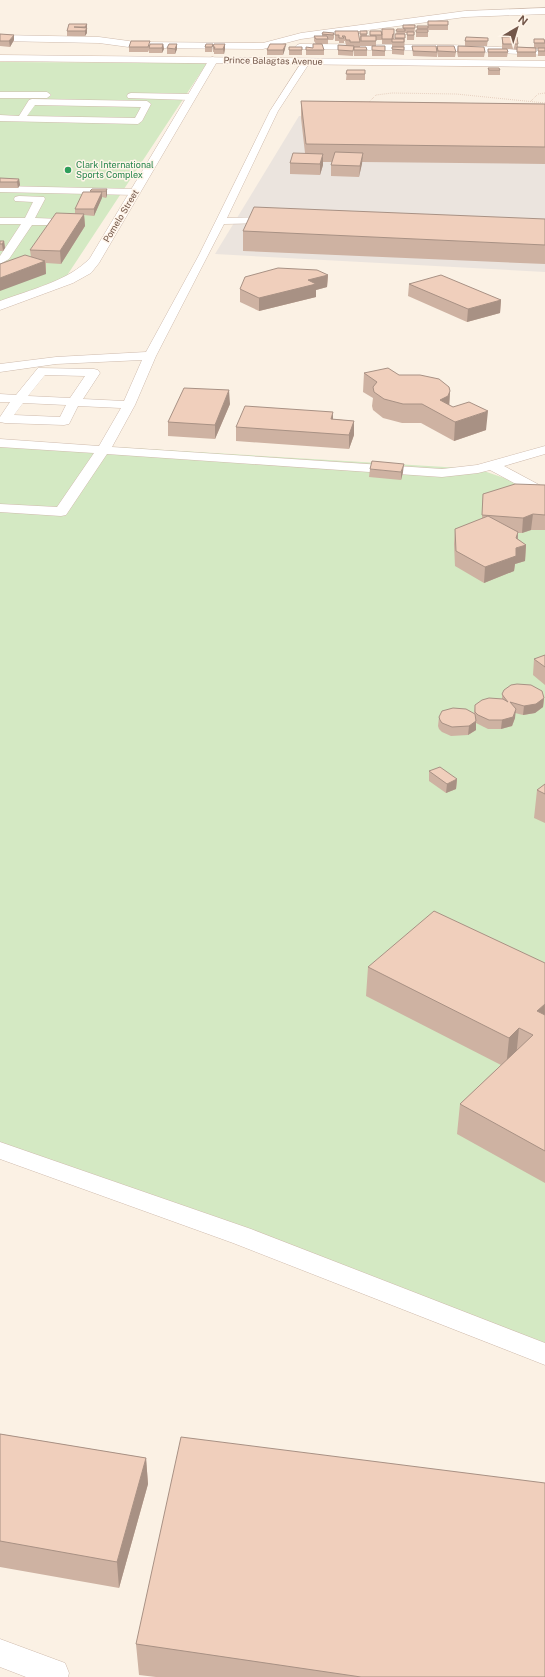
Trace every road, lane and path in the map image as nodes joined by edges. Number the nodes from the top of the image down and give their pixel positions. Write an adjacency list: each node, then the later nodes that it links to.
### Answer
1 (545, 11): 3 (street)
2 (0, 38): 3 (street)
3 (263, 46): 4 (street)
4 (545, 52)
5 (0, 58): 6 (street, Prince Balagtas Avenue)
6 (214, 60): 7 (street, Prince Balagtas Avenue); 11 (street, Pomelo Street)
7 (306, 62): 8 (street, Prince Balagtas Avenue); 26 (lane)
8 (545, 64)
9 (545, 93): 12 (path)
10 (0, 95): 11 (lane)
11 (190, 97): 19 (street, Pomelo Street)
12 (530, 102): 13 (path); 14 (path); 15 (path)
13 (545, 103)
14 (365, 105)
15 (527, 106)
16 (0, 118): 17 (lane)
17 (21, 119): 17 (lane)
18 (0, 189): 19 (lane)
19 (135, 192): 29 (street, Pomelo Street)
20 (0, 199): 22 (lane)
21 (20, 210): 22 (lane)
22 (34, 211): 25 (lane)
23 (286, 220): 26 (lane)
24 (0, 221): 25 (lane)
25 (29, 221): 27 (lane); 28 (lane)
26 (220, 221): 30 (lane)
27 (61, 222)
28 (0, 261)
29 (0, 306)
30 (150, 356): 31 (lane); 35 (lane)
31 (0, 368)
32 (0, 398): 33 (lane)
33 (19, 399): 34 (lane); 34 (lane); 34 (lane)
34 (74, 402): 35 (lane)
35 (129, 405): 38 (lane)
36 (0, 443): 38 (lane)
37 (545, 450): 39 (lane)
38 (103, 451): 39 (lane); 41 (lane)
39 (492, 465): 40 (lane)
40 (545, 494)
41 (0, 508)
42 (0, 1150): 43 (lane)
43 (545, 1354)
44 (0, 1653): 45 (lane)
45 (54, 1673)

